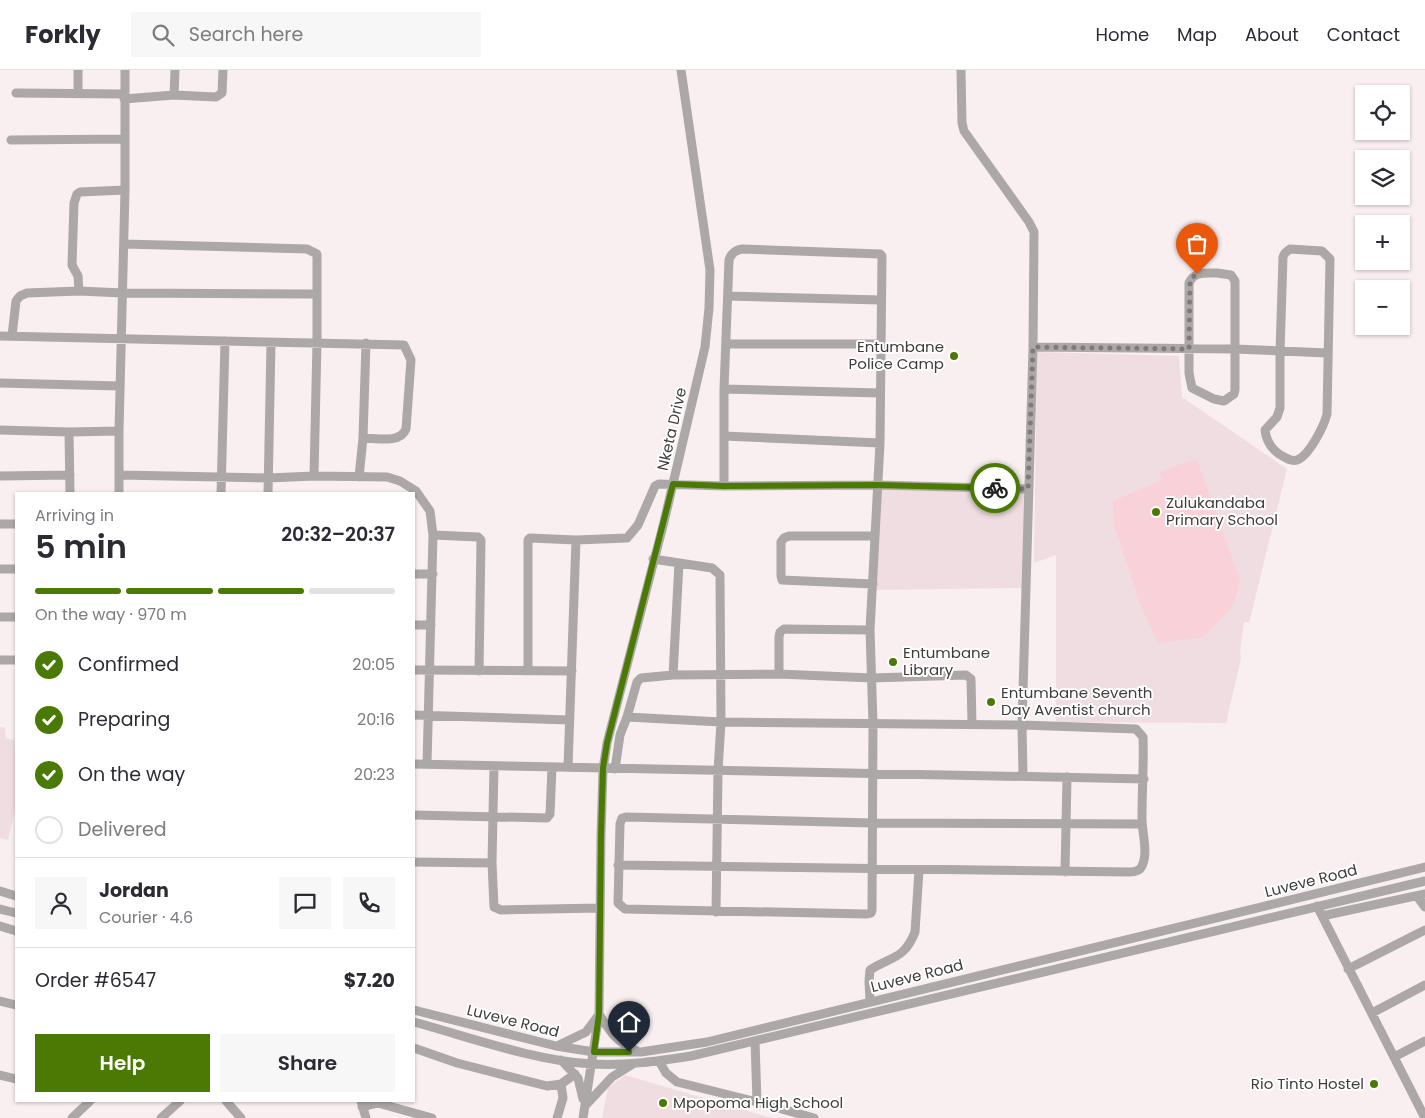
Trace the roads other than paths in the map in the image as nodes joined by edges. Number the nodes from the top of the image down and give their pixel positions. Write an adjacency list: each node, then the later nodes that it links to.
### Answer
1 (78, 70): 8 (street)
2 (125, 70): 10 (street)
3 (174, 70): 9 (street)
4 (223, 70): 9 (street)
5 (681, 70): 51 (street, Nketa Drive)
6 (960, 70): 29 (street)
7 (16, 93): 8 (street)
8 (78, 93): 10 (street)
9 (174, 95): 10 (street)
10 (124, 96): 11 (street)
11 (125, 139): 12 (street); 13 (street)
12 (11, 140)
13 (125, 190): 14 (street); 15 (street)
14 (124, 244): 16 (street); 17 (street)
15 (79, 291): 16 (street); 21 (street)
16 (123, 293): 17 (street); 22 (street)
17 (316, 294): 24 (street)
18 (728, 296): 19 (street); 19 (street); 27 (street)
19 (881, 300): 28 (street)
20 (0, 336): 21 (street)
21 (12, 336): 22 (street)
22 (122, 338): 23 (street); 35 (street)
23 (225, 341): 25 (street); 48 (street)
24 (317, 342): 25 (street); 26 (street); 47 (street)
25 (271, 343): 50 (street)
26 (366, 343): 42 (street); 42 (street)
27 (726, 344): 28 (street); 36 (street)
28 (881, 344): 37 (street)
29 (1033, 347): 30 (street); 54 (street)
30 (1189, 349): 31 (street); 31 (street); 31 (street)
31 (1235, 349): 32 (street)
32 (1280, 352): 33 (street); 33 (street); 33 (street)
33 (1327, 353)
34 (0, 383): 35 (street)
35 (120, 386): 39 (street)
36 (724, 389): 37 (street); 41 (street)
37 (880, 393): 43 (street)
38 (0, 430): 40 (street)
39 (119, 431): 40 (street); 45 (street)
40 (69, 432): 44 (street)
41 (724, 436): 43 (street); 53 (street)
42 (363, 438): 49 (street)
43 (880, 442): 52 (street)
44 (70, 475): 46 (street); 55 (street)
45 (120, 475): 48 (street); 56 (street)
46 (0, 476)
47 (314, 476): 49 (street); 50 (street)
48 (222, 477): 50 (street); 57 (street)
49 (359, 477): 61 (street)
50 (268, 478): 58 (street)
51 (673, 484): 53 (street); 63 (street); 64 (street, Nketa Drive)
52 (878, 485): 53 (street); 54 (street); 62 (street)
53 (724, 486)
54 (1028, 489): 94 (street)
55 (70, 492)
56 (119, 492)
57 (221, 492)
58 (268, 492)
59 (0, 524): 60 (street)
60 (15, 524)
61 (433, 535): 69 (street); 80 (street)
62 (874, 536): 70 (street); 70 (street)
63 (576, 540): 81 (street); 82 (street)
64 (653, 559): 65 (street); 100 (street, Nketa Drive)
65 (679, 563): 84 (street); 85 (street)
66 (0, 569): 67 (street)
67 (15, 569)
68 (415, 574): 69 (street)
69 (433, 574): 74 (street)
70 (872, 584): 75 (street)
71 (0, 617): 72 (street)
72 (15, 617)
73 (415, 625): 74 (street)
74 (431, 625): 79 (street)
75 (870, 630): 83 (street); 86 (street)
76 (0, 660): 77 (street)
77 (15, 660)
78 (415, 670): 79 (street)
79 (431, 671): 80 (street); 88 (street)
80 (479, 671): 81 (street)
81 (528, 671): 82 (street)
82 (572, 671): 90 (street)
83 (779, 674): 85 (street); 86 (street)
84 (673, 675): 85 (street); 89 (street)
85 (721, 675): 91 (street)
86 (872, 678): 92 (street); 93 (street)
87 (415, 716): 88 (street)
88 (430, 716): 90 (street); 96 (street)
89 (627, 717): 91 (street); 101 (street)
90 (569, 720): 99 (street)
91 (721, 722): 92 (street); 102 (street)
92 (873, 724): 93 (street); 103 (street)
93 (972, 724): 94 (street)
94 (1022, 725): 104 (street); 106 (street)
95 (415, 764): 96 (street)
96 (428, 764): 97 (street)
97 (494, 766): 98 (street); 108 (street)
98 (552, 767): 99 (street); 108 (street)
99 (568, 767): 100 (street)
100 (603, 768): 101 (street); 126 (street, Nketa Drive)
101 (615, 769): 102 (street)
102 (718, 771): 103 (street); 109 (street)
103 (873, 773): 104 (street); 110 (street)
104 (1023, 776): 105 (street)
105 (1067, 777): 106 (street); 112 (street)
106 (1144, 779): 111 (street)
107 (415, 814): 108 (street)
108 (493, 817): 114 (street)
109 (717, 819): 110 (street); 115 (street); 116 (street)
110 (872, 823): 112 (street); 118 (street)
111 (1142, 824): 112 (street); 120 (street)
112 (1067, 825): 120 (street)
113 (415, 862): 114 (street)
114 (492, 863): 126 (street)
115 (618, 865): 116 (street); 129 (street)
116 (716, 866): 118 (street); 129 (street)
117 (1425, 867): 138 (street, Luveve Road)
118 (872, 870): 119 (street); 129 (street)
119 (919, 870): 120 (street); 138 (street)
120 (1065, 872)
121 (1425, 881): 125 (street, Luveve Road)
122 (0, 891): 124 (street)
123 (1421, 895): 127 (street); 131 (street)
124 (15, 896)
125 (1318, 906): 131 (street); 144 (street, Luveve Road)
126 (600, 908): 142 (street, Nketa Drive)
127 (1425, 908)
128 (0, 909): 130 (street)
129 (716, 912)
130 (15, 913)
131 (1322, 916): 135 (street)
132 (0, 926): 133 (street)
133 (15, 930)
134 (1425, 930): 135 (street)
135 (1348, 968): 141 (street)
136 (1425, 985): 141 (street)
137 (0, 1001): 139 (street)
138 (870, 1001): 149 (street, Luveve Road)
139 (15, 1005)
140 (415, 1010): 146 (street, Luveve Road)
141 (1372, 1012): 150 (street)
142 (599, 1014): 146 (street); 148 (street, Nketa Drive); 149 (street)
143 (415, 1022): 151 (street, Luveve Road)
144 (755, 1041): 152 (street, Luveve Road); 162 (street)
145 (1425, 1041): 150 (street)
146 (556, 1046): 148 (street, Luveve Road)
147 (415, 1048): 158 (street)
148 (594, 1052): 149 (street, Luveve Road); 153 (street, Nketa Drive)
149 (641, 1052)
150 (1394, 1057): 159 (street)
151 (560, 1060): 153 (street, Luveve Road); 155 (street)
152 (659, 1061): 154 (street, Luveve Road); 162 (street)
153 (592, 1064): 154 (street, Luveve Road); 165 (street, Nketa Drive)
154 (633, 1064): 165 (street)
155 (575, 1074): 158 (street); 165 (street)
156 (0, 1075): 157 (street)
157 (15, 1080)
158 (561, 1084): 171 (street)
159 (1421, 1100): 174 (street)
160 (179, 1102): 167 (street)
161 (227, 1102): 168 (street)
162 (757, 1102): 173 (street)
163 (83, 1103): 166 (street)
164 (361, 1104): 169 (street); 170 (street)
165 (584, 1107): 172 (street, Nketa Drive)
166 (72, 1118)
167 (161, 1118)
168 (241, 1118)
169 (366, 1118)
170 (432, 1118)
171 (557, 1118)
172 (583, 1118)
173 (814, 1118)
174 (1424, 1118)

